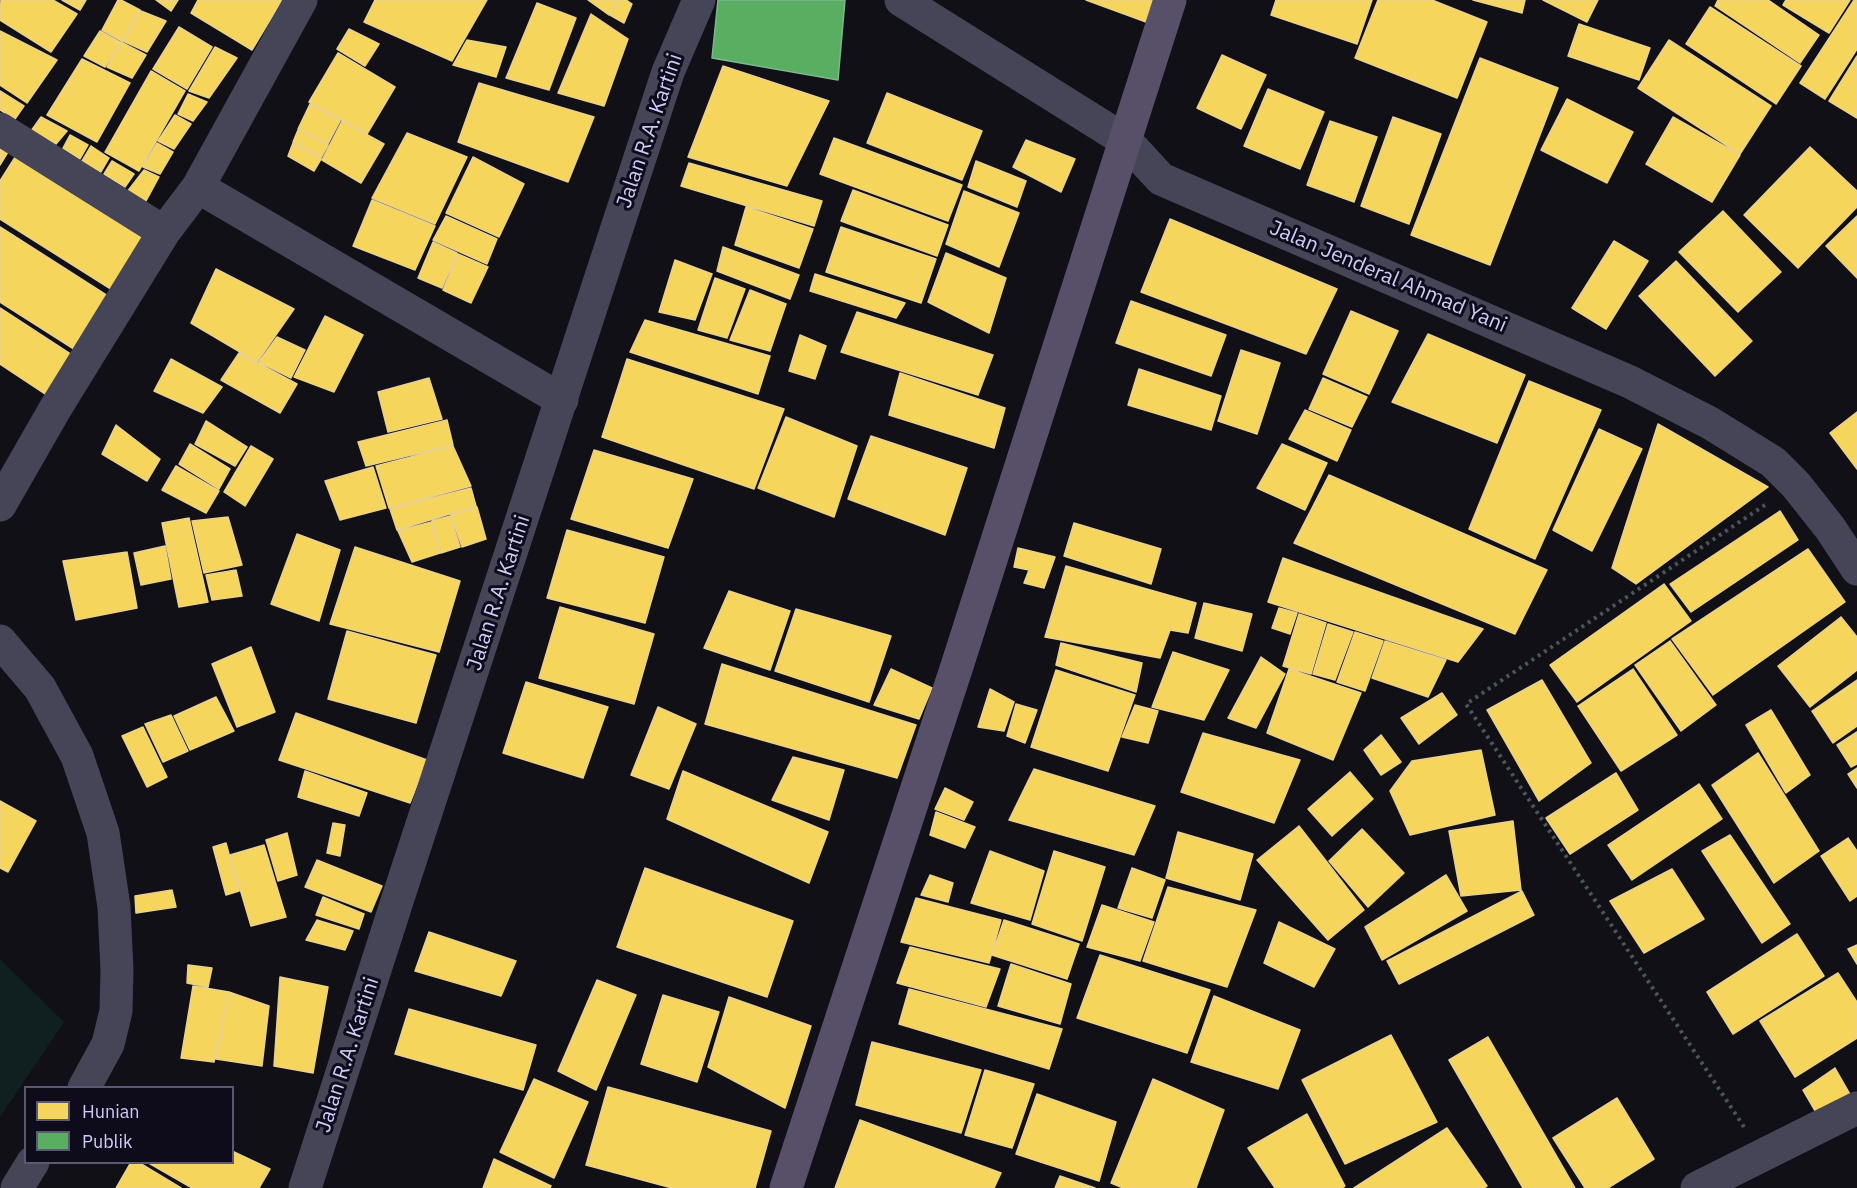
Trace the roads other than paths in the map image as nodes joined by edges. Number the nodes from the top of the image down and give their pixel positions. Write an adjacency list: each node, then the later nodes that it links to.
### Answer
1 (301, 0): 7 (street)
2 (699, 0): 9 (street, Jalan R.A. Kartini)
3 (901, 0): 6 (street, Jalan Jenderal Ahmad Yani)
4 (1170, 0): 6 (main road)
5 (0, 129): 8 (street)
6 (1126, 141): 11 (street, Jalan Jenderal Ahmad Yani); 18 (main road)
7 (198, 187): 8 (street); 9 (street)
8 (164, 232): 10 (street)
9 (562, 400): 17 (street, Jalan R.A. Kartini)
10 (0, 505)
11 (1857, 569)
12 (0, 641): 13 (street)
13 (85, 1086)
14 (1857, 1108): 19 (street)
15 (32, 1164): 16 (street)
16 (17, 1188)
17 (305, 1188)
18 (786, 1188)
19 (1697, 1188)

